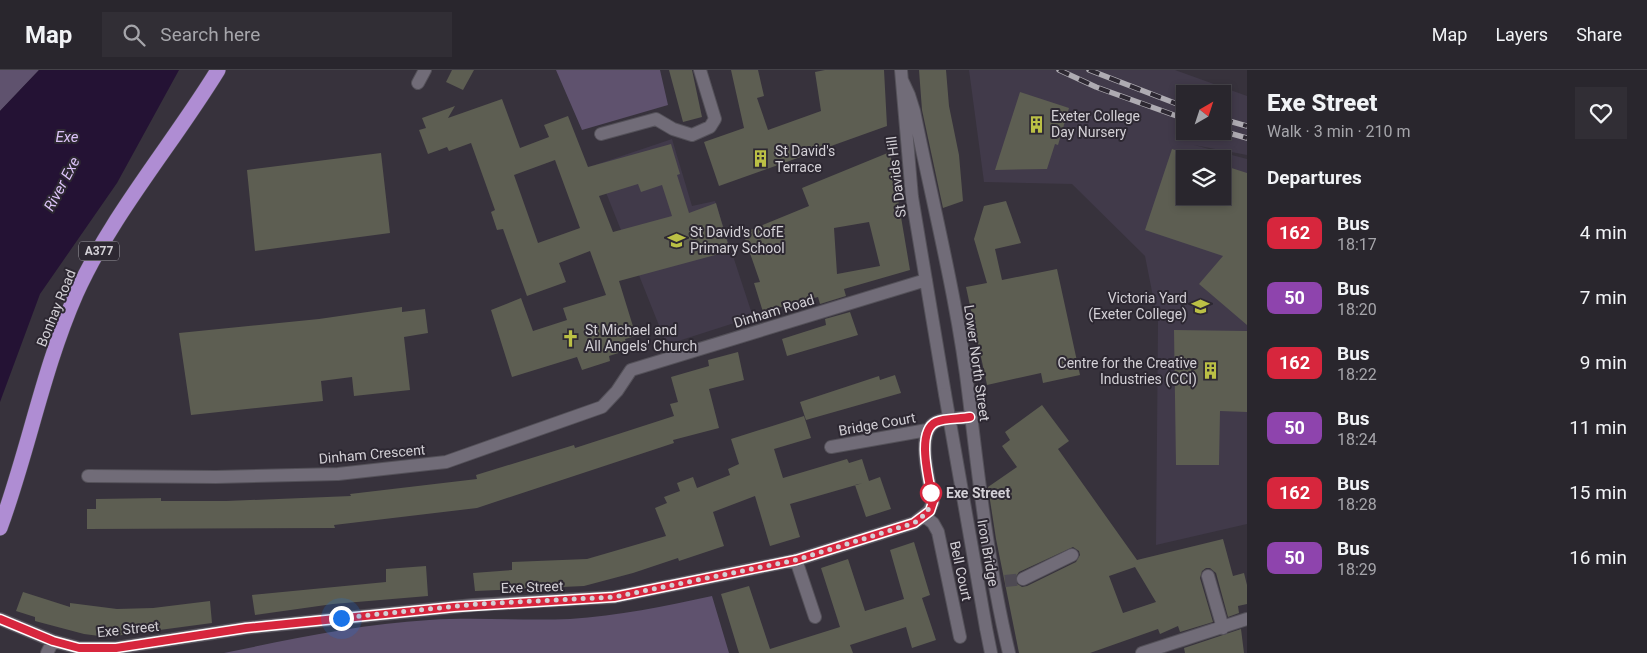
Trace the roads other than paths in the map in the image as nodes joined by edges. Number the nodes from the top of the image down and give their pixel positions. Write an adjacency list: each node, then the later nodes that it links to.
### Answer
1 (218, 70): 14 (highway, Bonhay Road / A377)
2 (425, 70): 5 (street)
3 (700, 70): 6 (street)
4 (901, 75): 7 (street, St Davids Hill); 9 (street, Lower North Street)
5 (418, 83)
6 (601, 134)
7 (926, 280): 8 (street, Dinham Road); 26 (street, Iron Bridge, bridge)
8 (631, 370): 12 (street, Dinham Crescent)
9 (970, 417): 10 (street); 27 (street, Lower North Street)
10 (927, 430): 11 (street, Bridge Court); 13 (street)
11 (831, 447)
12 (88, 476)
13 (924, 516): 16 (street, Exe Street); 23 (street, Bell Court)
14 (0, 528)
15 (1072, 555): 18 (street)
16 (796, 560): 19 (street); 24 (street, Exe Street)
17 (1208, 576): 22 (street)
18 (1023, 579)
19 (815, 617)
20 (0, 619): 24 (street, Exe Street)
21 (1247, 619): 22 (street)
22 (1223, 628): 28 (street)
23 (960, 637)
24 (53, 641): 25 (street)
25 (47, 653)
26 (991, 653)
27 (1009, 653)
28 (1142, 653)

